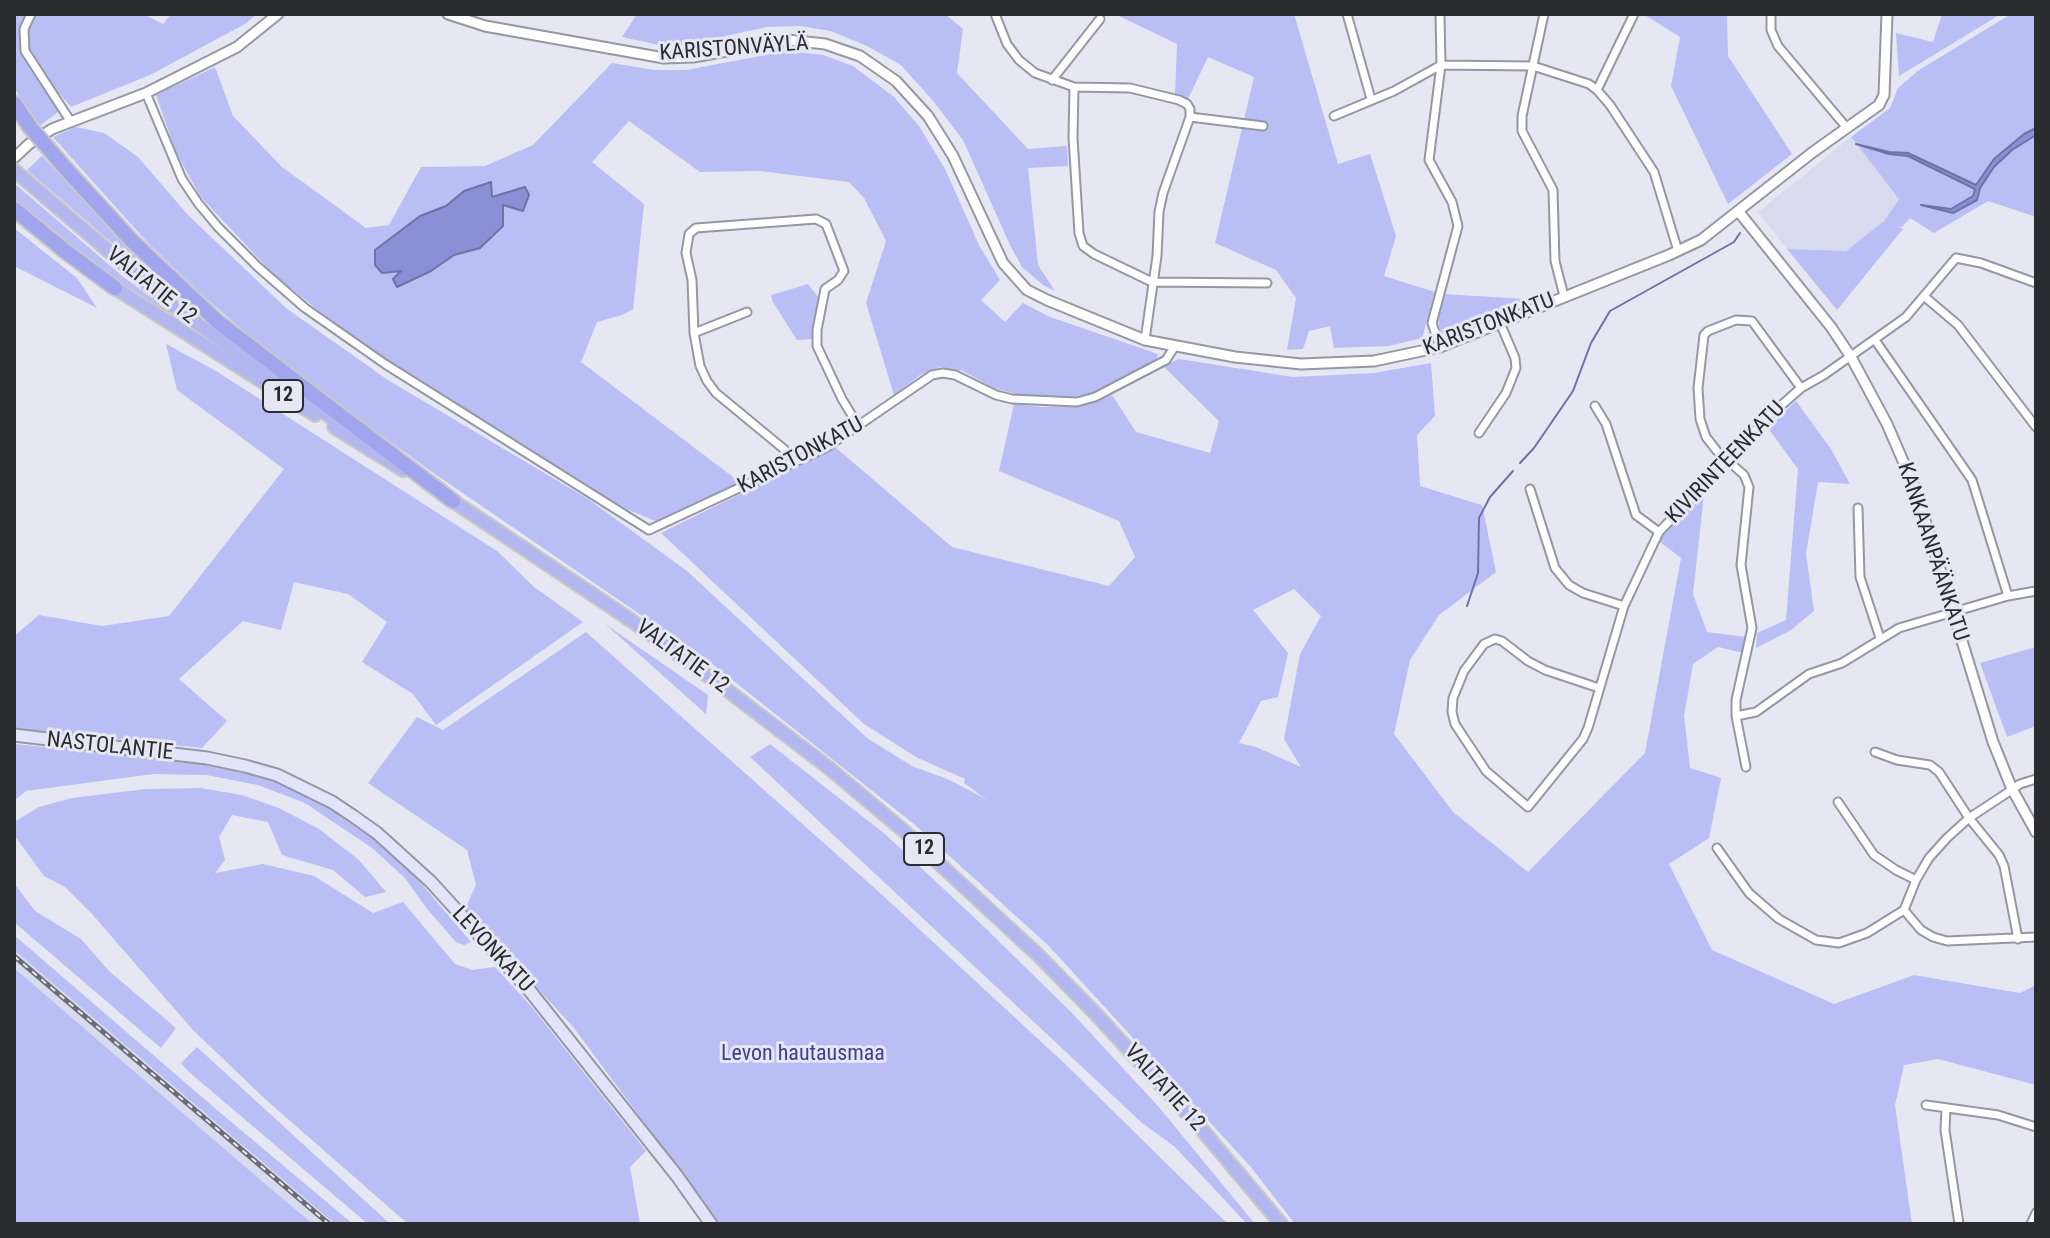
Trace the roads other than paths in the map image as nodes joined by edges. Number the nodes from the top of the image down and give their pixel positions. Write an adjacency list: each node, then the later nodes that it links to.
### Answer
1 (31, 14): 23 (street)
2 (278, 14): 17 (street)
3 (448, 14): 41 (street, KARISTONVÄYLÄ)
4 (995, 14): 14 (street)
5 (1347, 14): 18 (street)
6 (1440, 14): 12 (street)
7 (1544, 14): 13 (street)
8 (1634, 14): 16 (street)
9 (1771, 14): 26 (street)
10 (1887, 14): 26 (street, KARISTONKATU)
11 (1100, 19): 14 (street)
12 (1441, 65): 13 (street); 18 (street); 44 (street)
13 (1533, 66): 16 (street); 36 (street)
14 (1052, 80): 15 (street)
15 (1074, 87): 22 (street); 32 (street)
16 (1597, 90): 31 (street)
17 (146, 93): 23 (street); 52 (street, KARISTONKATU)
18 (1371, 99): 21 (street)
19 (14, 103): 25 (highway)
20 (14, 111): 25 (highway, 12)
21 (1334, 116)
22 (1190, 117): 24 (street); 32 (street)
23 (71, 122): 27 (street)
24 (1263, 126)
25 (30, 127): 54 (highway, 12, bridge)
26 (1847, 128): 30 (street, KARISTONKATU)
27 (14, 158)
28 (14, 170): 54 (highway, VALTATIE 12 / 12)
29 (14, 209): 35 (highway, 12)
30 (1739, 212): 31 (street, KARISTONKATU); 45 (street, KANKAANPÄÄNKATU)
31 (1678, 251): 36 (street, KARISTONKATU)
32 (1152, 282): 33 (street); 41 (street)
33 (1267, 283)
34 (2036, 283): 37 (street, KIVIRINTEENKATU)
35 (115, 288): 54 (highway, 12)
36 (1564, 296): 39 (street, KARISTONKATU)
37 (1925, 297): 42 (street, KIVIRINTEENKATU); 49 (street)
38 (747, 312): 40 (street)
39 (1500, 323): 44 (street, KARISTONKATU); 50 (street)
40 (694, 333): 48 (street); 52 (street)
41 (1145, 340): 43 (street, KARISTONVÄYLÄ)
42 (1875, 340): 45 (street, KIVIRINTEENKATU); 58 (street)
43 (1175, 346): 44 (street, KARISTONKATU); 48 (street, KARISTONKATU)
44 (1440, 347)
45 (1851, 357): 46 (street, KIVIRINTEENKATU); 60 (street, KANKAANPÄÄNKATU)
46 (1801, 388): 51 (street, KIVIRINTEENKATU); 51 (street)
47 (1595, 406): 56 (street)
48 (859, 427): 52 (street, KARISTONKATU)
49 (2036, 427)
50 (1479, 433)
51 (1729, 460): 56 (street, KIVIRINTEENKATU); 63 (street)
52 (793, 463)
53 (1530, 489): 59 (street)
54 (453, 501): 83 (highway, VALTATIE 12 / 12)
55 (1858, 508): 61 (street)
56 (1659, 532): 59 (street, KIVIRINTEENKATU)
57 (2036, 591): 58 (street)
58 (2008, 596): 60 (street)
59 (1624, 606): 62 (street, KIVIRINTEENKATU)
60 (1952, 613): 61 (street); 69 (street, KANKAANPÄÄNKATU)
61 (1880, 638): 63 (street)
62 (1599, 688): 62 (street, KIVIRINTEENKATU)
63 (1736, 716): 67 (street)
64 (14, 735): 66 (main road, NASTOLANTIE)
65 (1875, 752): 71 (street)
66 (207, 758): 82 (main road, LEVONKATU)
67 (1746, 767)
68 (2036, 779): 69 (street)
69 (2012, 789): 71 (street); 72 (street, KANKAANPÄÄNKATU)
70 (1838, 802): 74 (street)
71 (1969, 818): 74 (street); 77 (street)
72 (2036, 832)
73 (1717, 848): 75 (street)
74 (1916, 880): 75 (street)
75 (1904, 910): 77 (street)
76 (2036, 937): 77 (street)
77 (2018, 939)
78 (1926, 1105): 79 (street)
79 (1946, 1108): 80 (street); 84 (street)
80 (2036, 1127)
81 (2036, 1213): 85 (street)
82 (711, 1224)
83 (1281, 1224)
84 (1959, 1224)
85 (2031, 1224)

